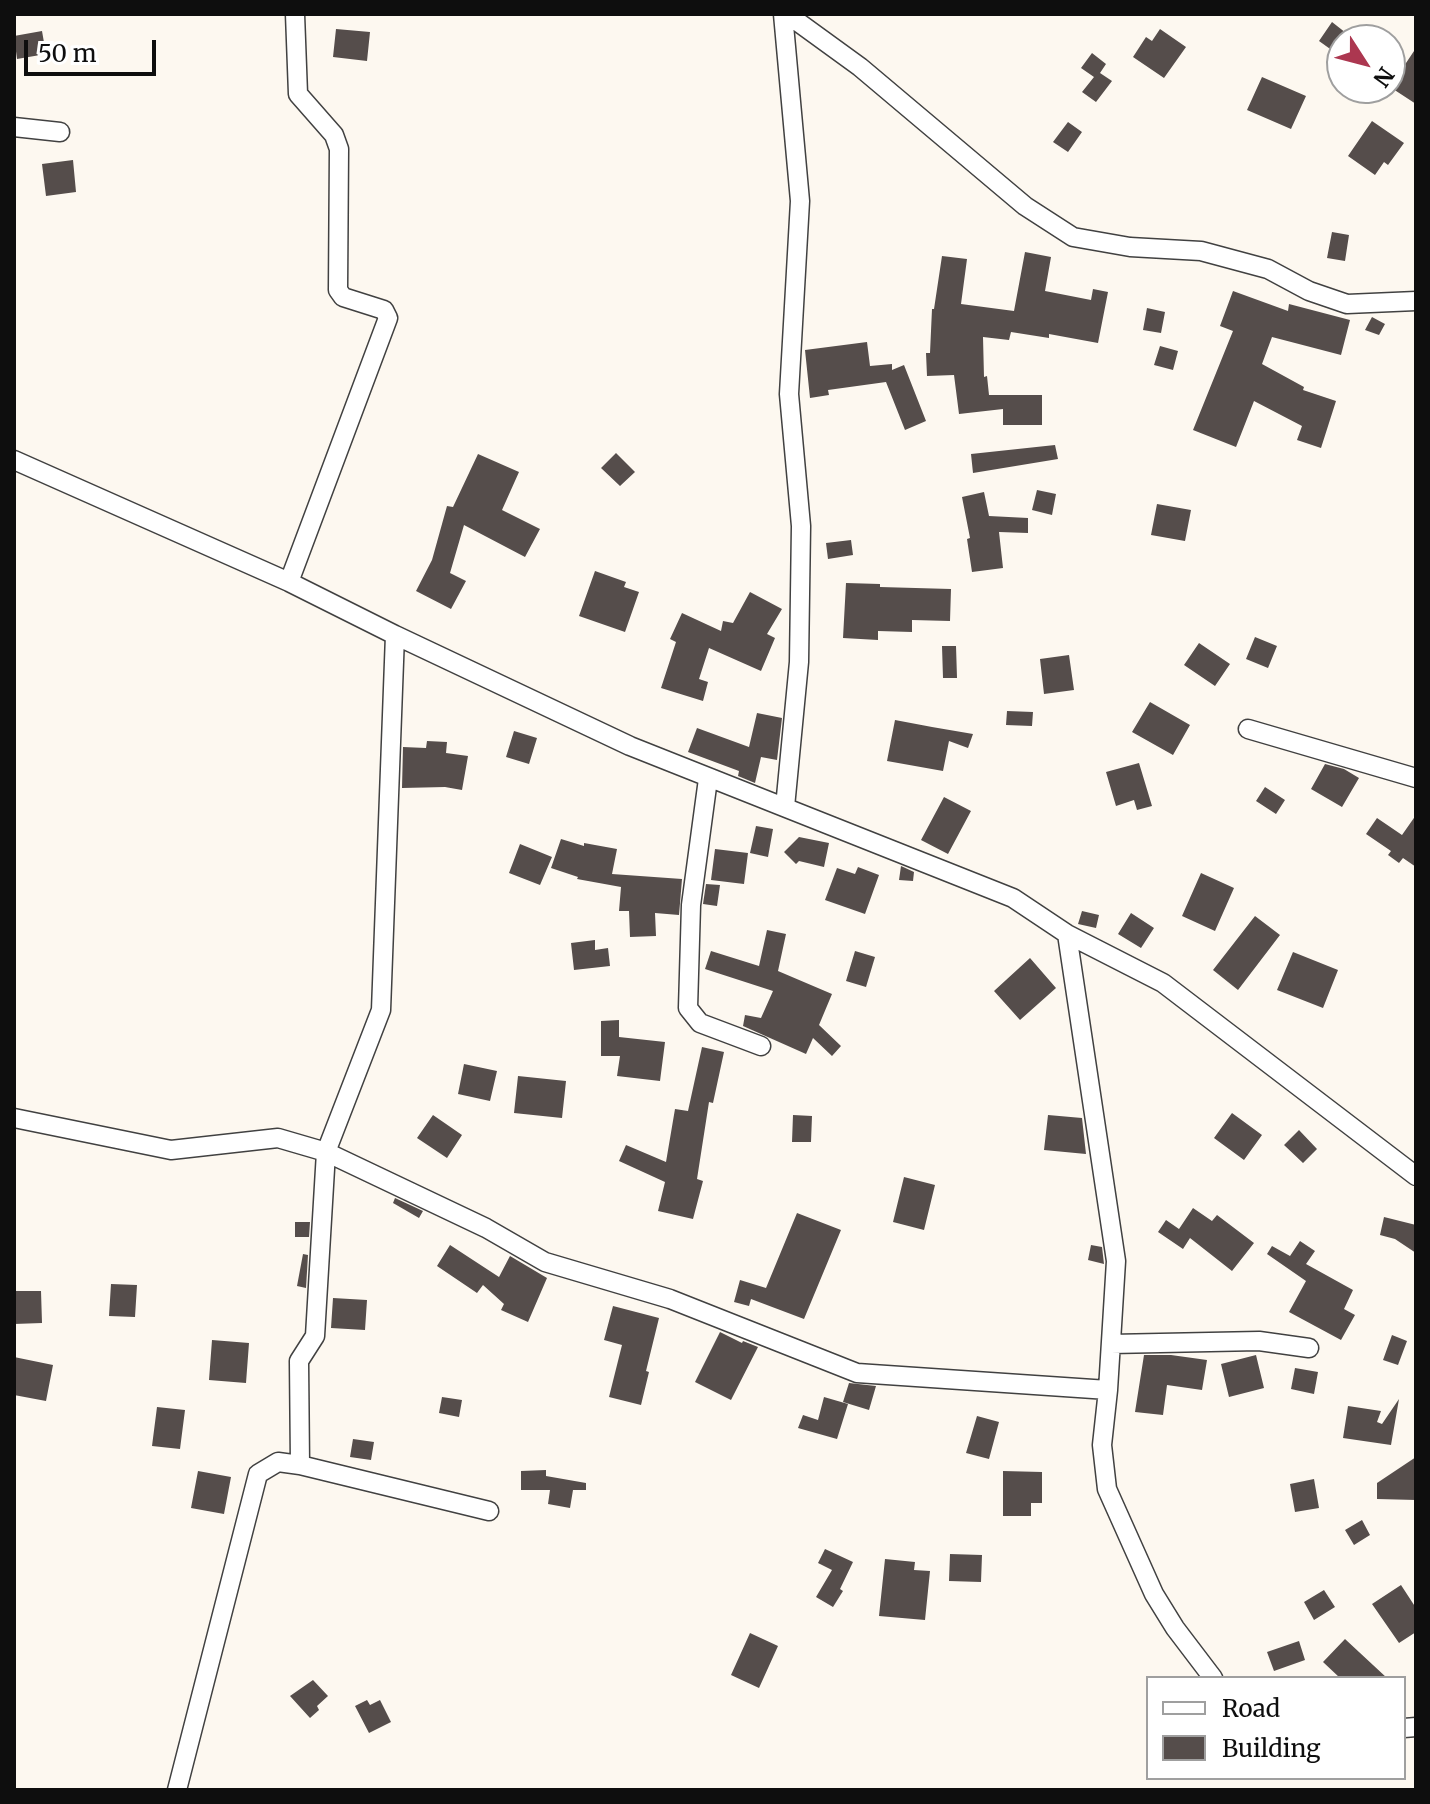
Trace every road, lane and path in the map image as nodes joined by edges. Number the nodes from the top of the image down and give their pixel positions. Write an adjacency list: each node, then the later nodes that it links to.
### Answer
1 (295, 14): 7 (street)
2 (785, 14): 5 (street); 12 (street)
3 (14, 127): 4 (street)
4 (60, 132)
5 (1416, 301)
6 (14, 460): 7 (street)
7 (289, 582): 8 (street)
8 (395, 635): 11 (street); 16 (street)
9 (1248, 729): 10 (street)
10 (1416, 778)
11 (708, 779): 12 (street); 14 (street)
12 (785, 807): 13 (street)
13 (1067, 934): 17 (street); 18 (street)
14 (761, 1046)
15 (14, 1118): 16 (street)
16 (326, 1152): 20 (street); 21 (street)
17 (1416, 1176)
18 (1111, 1344): 19 (street); 20 (street)
19 (1309, 1348)
20 (1108, 1390): 23 (street)
21 (300, 1465): 22 (street); 24 (street)
22 (489, 1511)
23 (1211, 1676)
24 (177, 1790)

